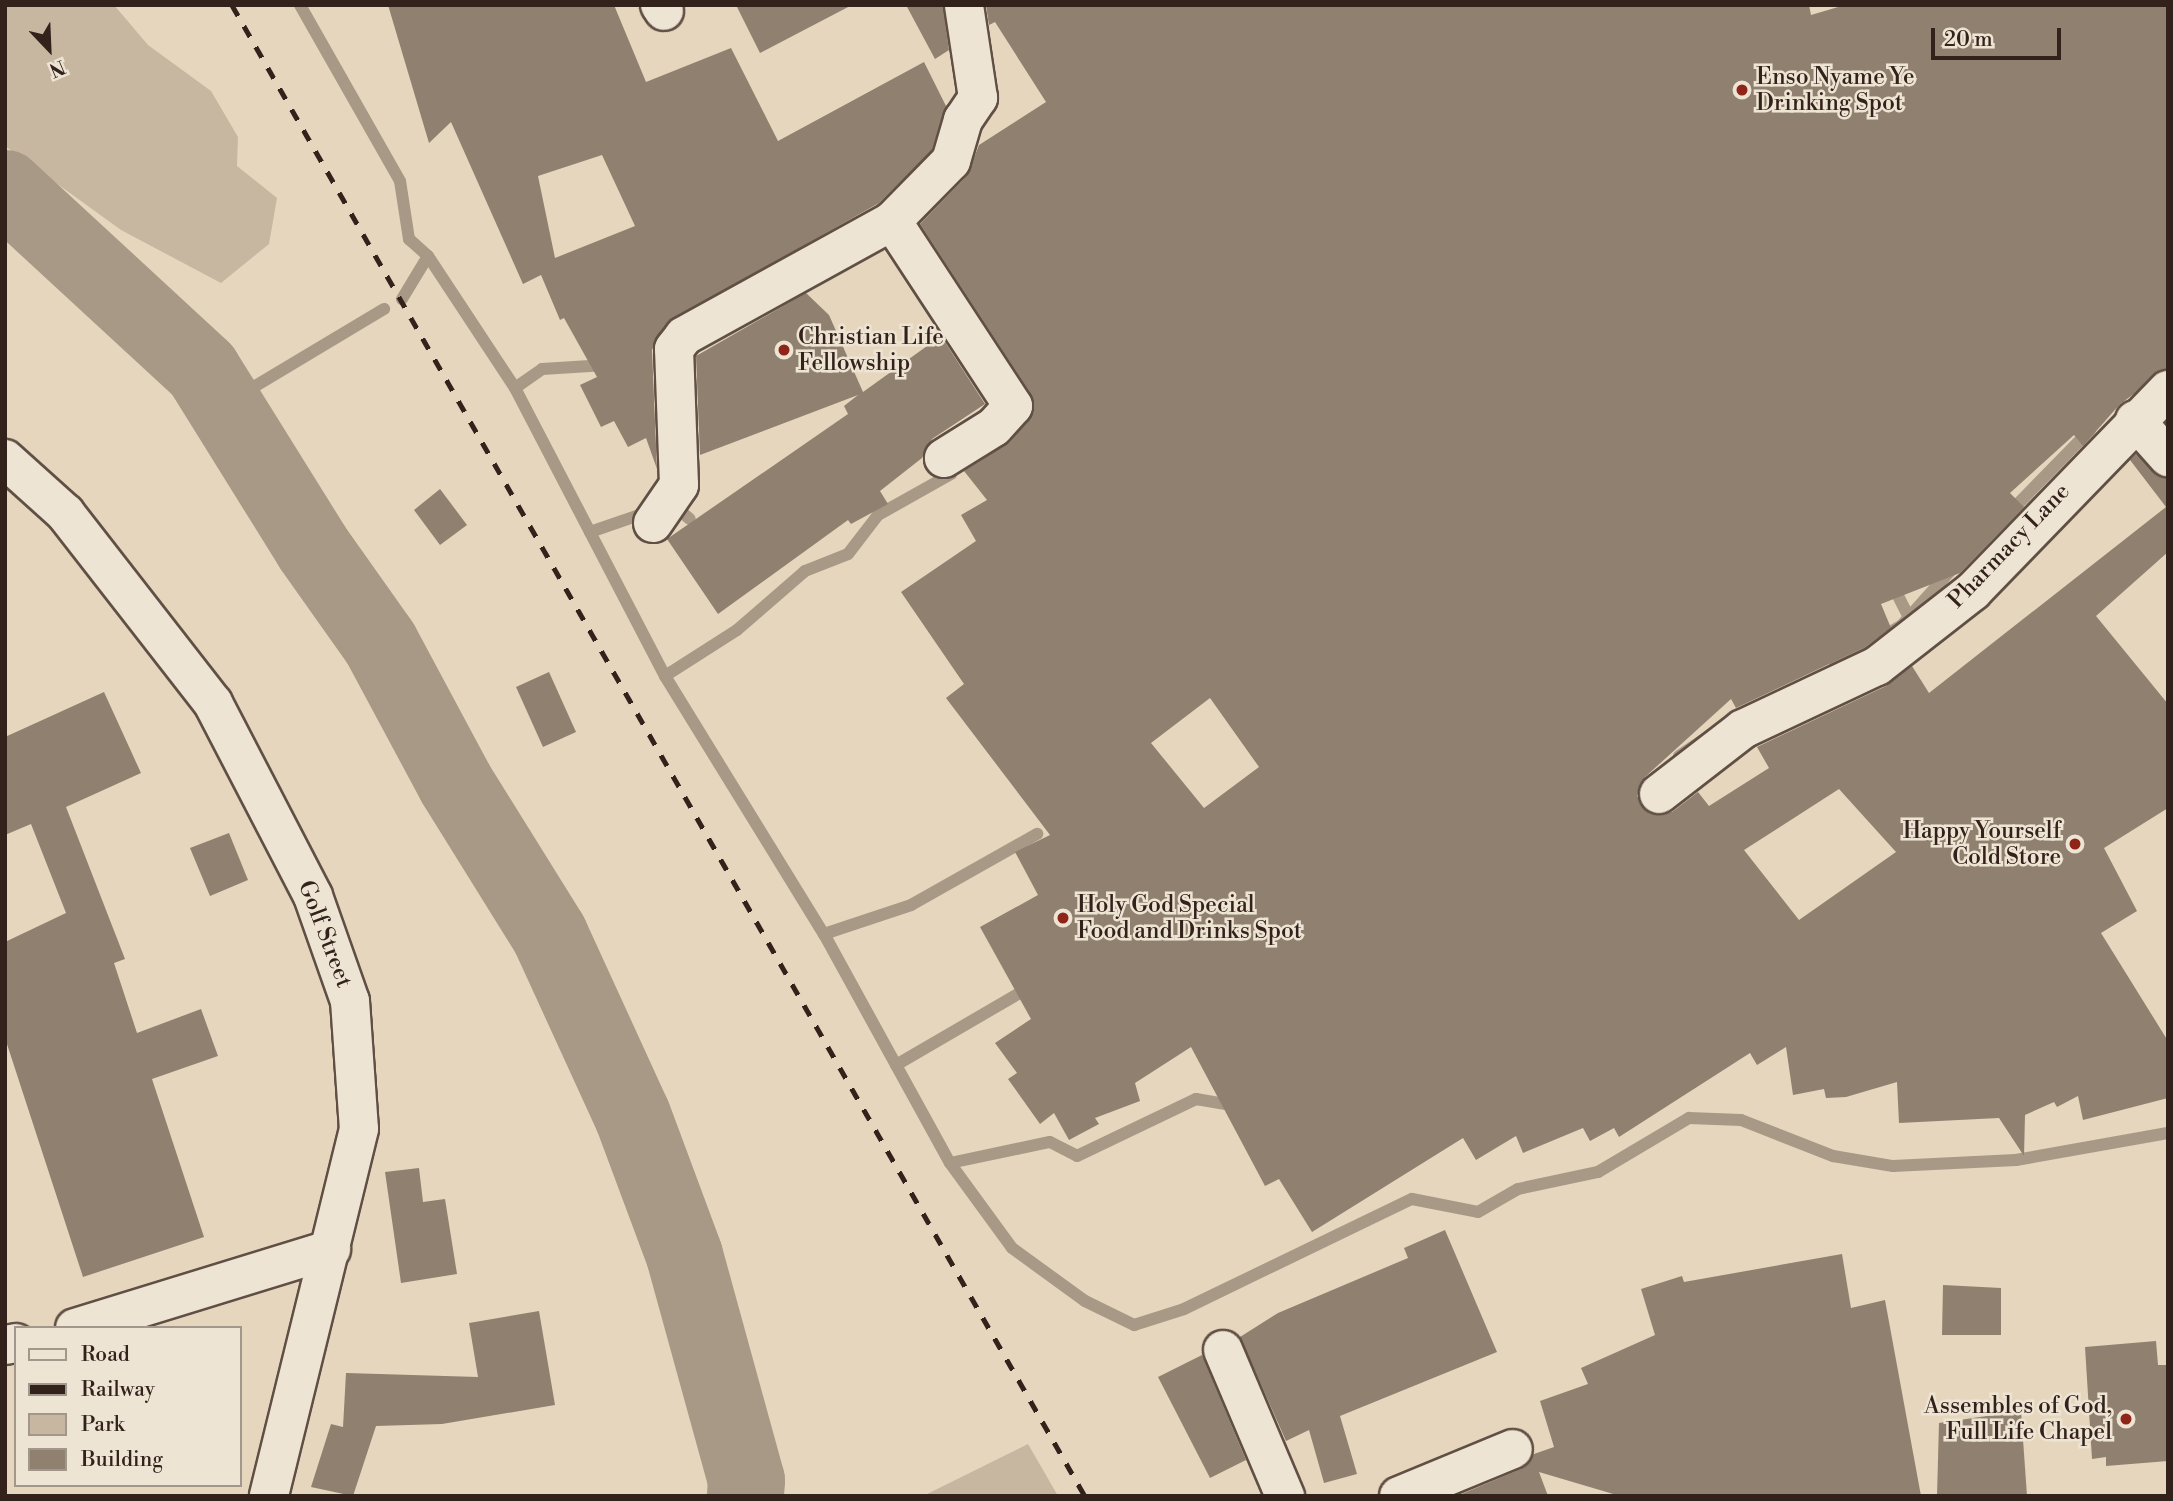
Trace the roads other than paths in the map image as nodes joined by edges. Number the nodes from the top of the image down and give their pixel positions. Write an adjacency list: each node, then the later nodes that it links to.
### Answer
1 (964, 5): 2 (street)
2 (892, 220): 6 (street); 8 (street)
3 (2168, 390): 4 (street, Pharmacy Lane)
4 (2135, 420): 5 (street); 9 (street, Pharmacy Lane)
5 (2168, 457)
6 (944, 458)
7 (5, 459): 10 (street, Golf Street)
8 (653, 523)
9 (1659, 794)
10 (331, 1249): 11 (street); 14 (street, Golf Street)
11 (81, 1326)
12 (1223, 1350): 15 (street)
13 (1513, 1449): 16 (street)
14 (269, 1496)
15 (1285, 1496)
16 (1399, 1496)

